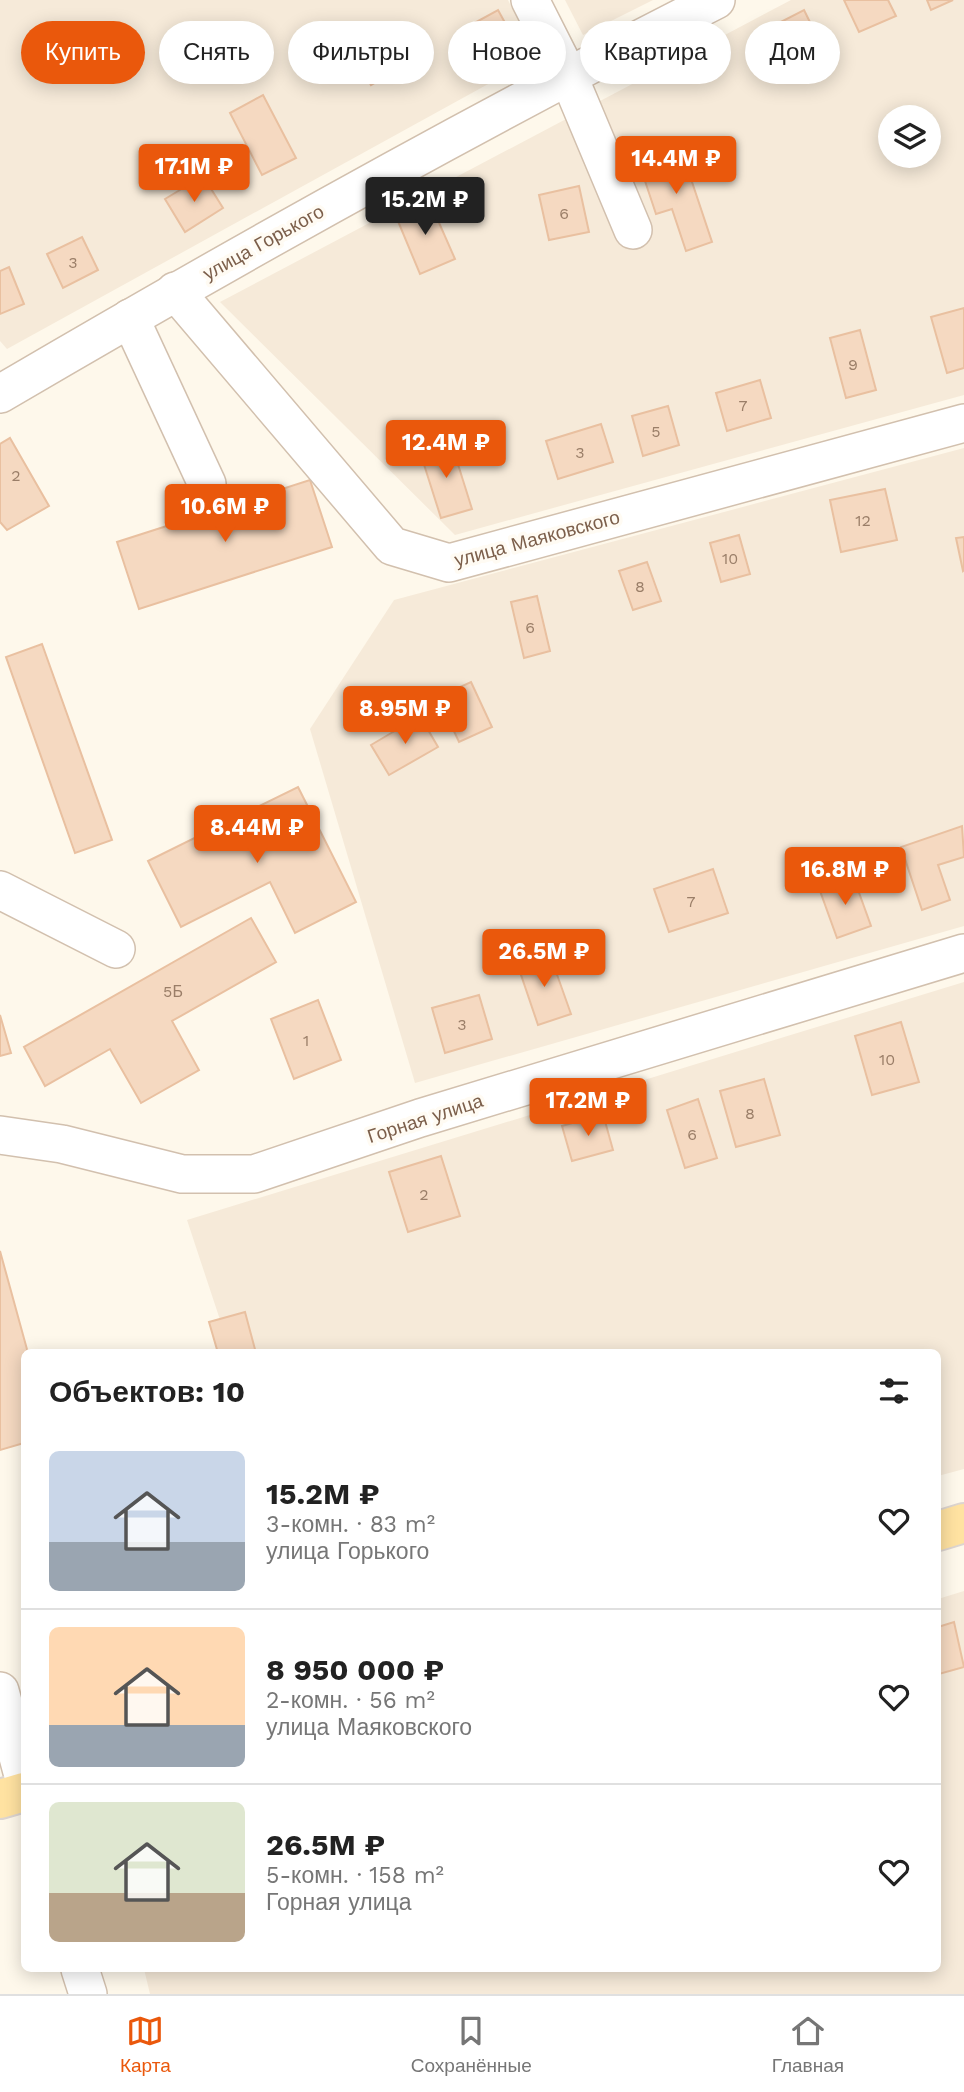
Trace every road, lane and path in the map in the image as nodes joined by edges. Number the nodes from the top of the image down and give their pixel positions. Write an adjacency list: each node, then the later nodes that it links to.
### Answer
1 (530, 0): 3 (street)
2 (716, 0): 3 (street, улица Горького)
3 (568, 75): 4 (street); 5 (street, улица Горького)
4 (633, 230)
5 (175, 291): 6 (street, улица Горького); 8 (street, улица Маяковского)
6 (130, 318): 7 (street, улица Горького); 9 (street)
7 (3, 388)
8 (964, 423)
9 (207, 484)
10 (0, 890): 11 (street)
11 (116, 949)
12 (964, 953): 13 (street, Горная улица)
13 (0, 1135)
14 (964, 1523): 15 (main road)
15 (941, 1530)
16 (0, 1691): 17 (street)
17 (21, 1768)
18 (21, 1793): 19 (main road)
19 (0, 1799)
20 (81, 1972): 21 (street)
21 (88, 1994)

